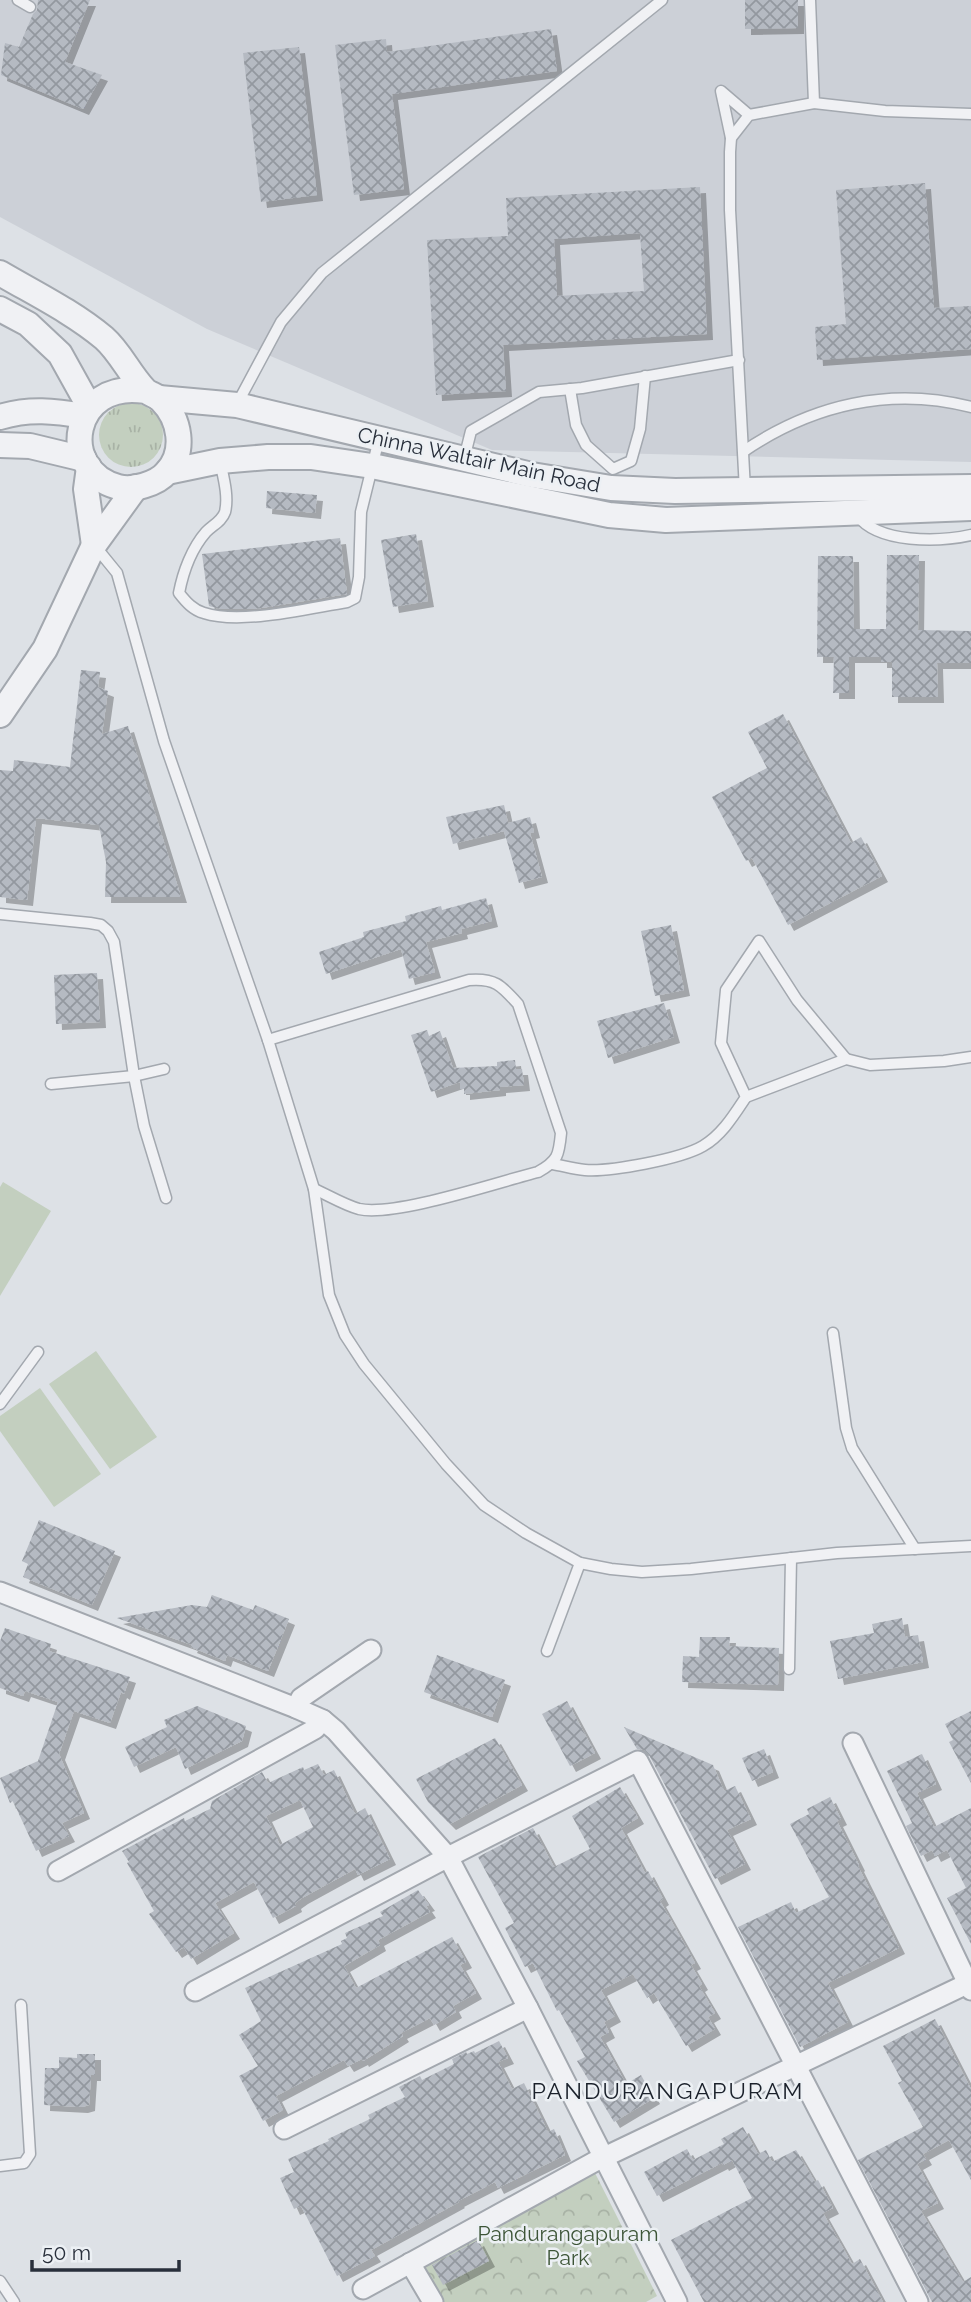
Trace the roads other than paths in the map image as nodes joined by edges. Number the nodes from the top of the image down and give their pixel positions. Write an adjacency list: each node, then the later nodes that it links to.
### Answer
1 (18, 0): 4 (lane)
2 (662, 0): 15 (lane)
3 (810, 0): 5 (lane)
4 (30, 7)
5 (814, 103): 6 (lane); 7 (lane)
6 (971, 114)
7 (749, 115): 8 (lane); 8 (lane)
8 (731, 138): 11 (lane)
9 (0, 273): 14 (street)
10 (0, 309): 17 (street)
11 (739, 360): 12 (lane); 21 (lane)
12 (645, 376): 13 (lane); 27 (lane)
13 (569, 389): 22 (lane); 27 (lane)
14 (152, 395): 15 (street, Chinna Waltair Main Road); 17 (street); 26 (street)
15 (237, 405): 19 (street, Chinna Waltair Main Road)
16 (971, 407): 21 (lane)
17 (87, 412): 18 (street); 24 (street)
18 (0, 417)
19 (379, 439): 22 (street, Chinna Waltair Main Road); 25 (lane)
20 (0, 444): 24 (street)
21 (744, 451): 30 (lane)
22 (464, 459): 27 (street, Chinna Waltair Main Road)
23 (220, 461): 25 (street, Chinna Waltair Main Road); 25 (lane); 26 (street, Chinna Waltair Main Road)
24 (87, 463): 29 (street); 34 (street)
25 (372, 466): 32 (street, Chinna Waltair Main Road)
26 (167, 472): 29 (street)
27 (612, 478): 30 (street, Chinna Waltair Main Road)
28 (971, 487): 30 (street, Chinna Waltair Main Road)
29 (136, 488): 34 (street)
30 (745, 490)
31 (971, 508): 32 (street, Chinna Waltair Main Road)
32 (855, 512): 33 (lane)
33 (971, 535)
34 (94, 545): 35 (street); 37 (lane)
35 (0, 715)
36 (0, 914): 41 (lane)
37 (268, 1040): 44 (lane); 45 (lane)
38 (971, 1057): 39 (lane)
39 (846, 1059): 43 (lane); 43 (lane)
40 (164, 1069): 41 (lane)
41 (134, 1076): 42 (lane); 46 (lane)
42 (51, 1084)
43 (746, 1097): 44 (lane)
44 (553, 1164): 45 (lane)
45 (314, 1189): 53 (lane)
46 (166, 1198)
47 (833, 1333): 51 (lane)
48 (38, 1352): 49 (lane)
49 (0, 1404)
50 (971, 1546): 51 (lane)
51 (915, 1549): 52 (lane)
52 (791, 1558): 53 (lane); 57 (lane)
53 (580, 1563): 56 (lane)
54 (0, 1592): 58 (street)
55 (371, 1650): 58 (street)
56 (547, 1651)
57 (789, 1669)
58 (296, 1708): 59 (street)
59 (323, 1720): 61 (street); 62 (street)
60 (853, 1743): 63 (street)
61 (448, 1857): 64 (street); 66 (street); 67 (street)
62 (58, 1871)
63 (970, 1985): 67 (street)
64 (194, 1991)
65 (21, 2005): 70 (lane)
66 (528, 2008): 68 (street); 69 (street)
67 (796, 2068): 69 (street); 77 (street)
68 (284, 2129)
69 (603, 2158): 71 (street); 76 (street)
70 (0, 2166)
71 (410, 2263): 73 (street); 75 (street)
72 (0, 2281): 74 (lane)
73 (363, 2289)
74 (14, 2302)
75 (433, 2302)
76 (677, 2302)
77 (918, 2302)

